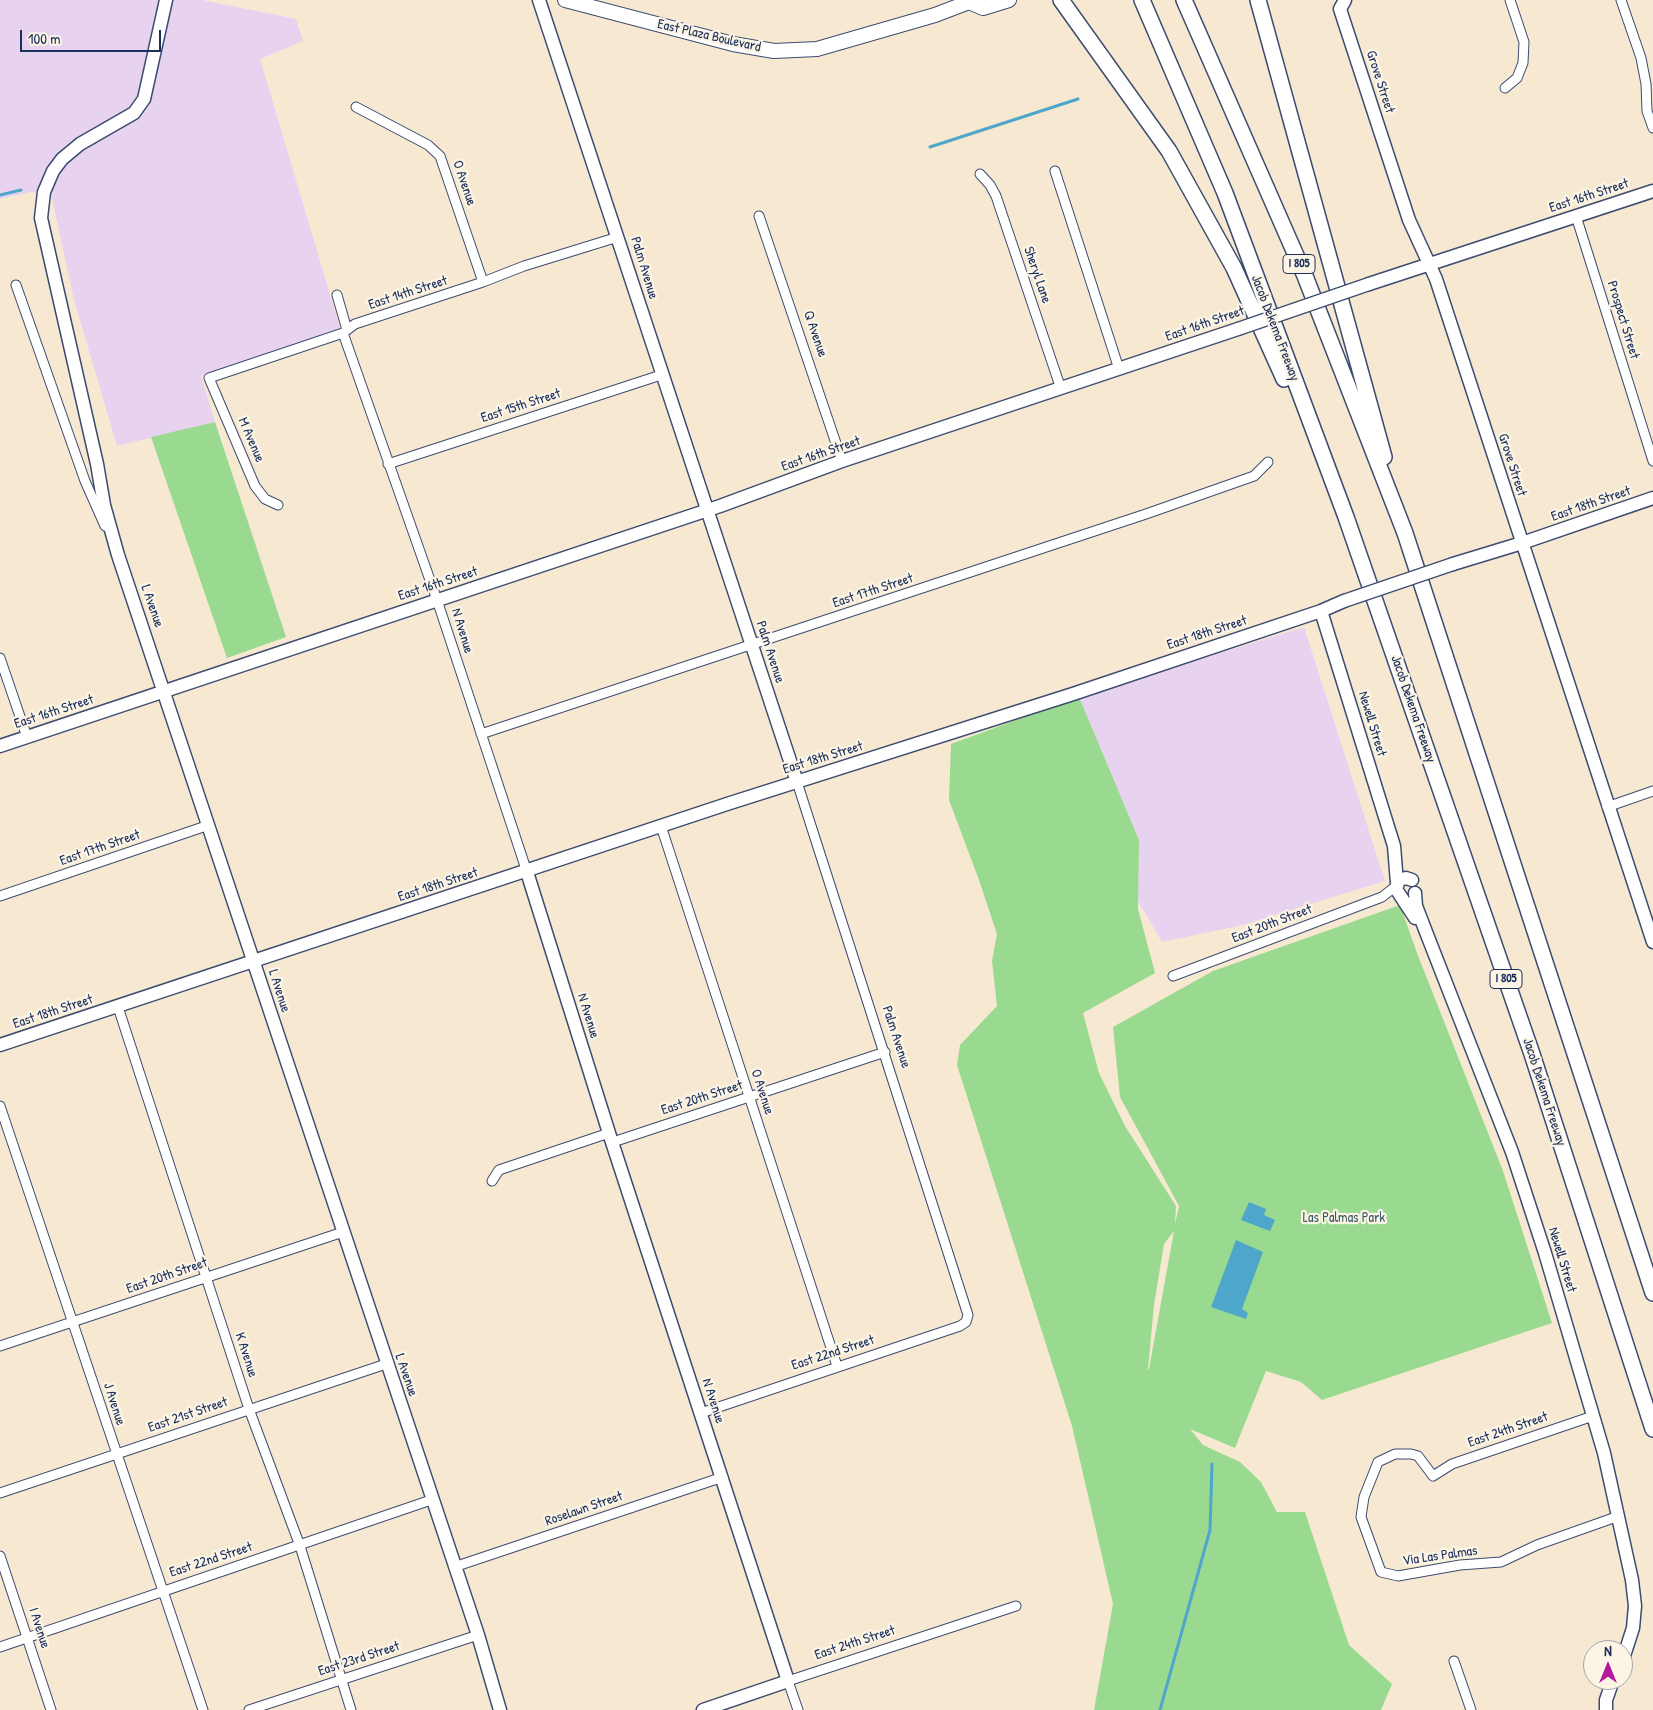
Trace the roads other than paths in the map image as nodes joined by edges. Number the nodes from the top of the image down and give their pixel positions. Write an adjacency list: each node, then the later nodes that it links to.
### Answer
1 (166, 0): 41 (street)
2 (539, 0): 21 (street, Palm Avenue)
3 (565, 0): 12 (main road, East Plaza Boulevard)
4 (1009, 0): 12 (main road, East Plaza Boulevard)
5 (1061, 0): 38 (highway)
6 (1142, 0): 38 (highway, Jacob Dekema Freeway / I 805)
7 (1184, 0): 39 (highway, I 805)
8 (1258, 0): 39 (highway)
9 (1345, 0): 22 (street, Grove Street)
10 (1510, 0): 13 (street)
11 (1620, 0): 15 (street)
12 (969, 1)
13 (1505, 88)
14 (356, 107): 23 (street, O Avenue)
15 (1653, 128)
16 (1055, 171): 27 (street)
17 (980, 174): 30 (street, Sheryl Lane)
18 (1653, 191): 20 (street, East 16th Street)
19 (759, 216): 31 (street, Q Avenue)
20 (1576, 216): 22 (street, East 16th Street); 32 (street, Prospect Street)
21 (618, 237): 23 (street, East 14th Street); 28 (street, Palm Avenue)
22 (1430, 264): 27 (street, East 16th Street, bridge); 40 (street, Grove Street)
23 (483, 282): 26 (street, East 14th Street)
24 (16, 285): 41 (street, L Avenue)
25 (336, 294): 26 (street, N Avenue)
26 (345, 332): 29 (street, East 14th Street); 34 (street, N Avenue)
27 (1119, 369): 30 (street, East 16th Street)
28 (661, 375): 34 (street, East 15th Street); 37 (street, Palm Avenue)
29 (209, 378): 36 (street, M Avenue)
30 (1061, 389): 31 (street, East 16th Street)
31 (842, 461): 37 (street, East 16th Street)
32 (1653, 461)
33 (1268, 462): 44 (street, East 17th Street)
34 (388, 464): 42 (street, N Avenue)
35 (1653, 498): 40 (street, East 18th Street)
36 (278, 504)
37 (708, 510): 42 (street, East 16th Street); 44 (street, Palm Avenue)
38 (1351, 531): 79 (highway, Jacob Dekema Freeway / I 805)
39 (1405, 533): 70 (highway, I 805)
40 (1522, 543): 43 (street, East 18th Street, bridge); 52 (street, Grove Street)
41 (118, 555): 46 (street, L Avenue)
42 (436, 600): 46 (street, East 16th Street); 47 (street, N Avenue)
43 (1321, 611): 50 (street, East 18th Street); 56 (street, Newell Street)
44 (752, 645): 47 (street, East 17th Street); 50 (street, Palm Avenue)
45 (0, 658): 48 (street)
46 (165, 692): 48 (street, East 16th Street); 53 (street, L Avenue)
47 (481, 734): 55 (street, N Avenue)
48 (27, 737): 49 (street, East 16th Street)
49 (0, 746)
50 (797, 782): 54 (street, East 18th Street); 63 (street, Palm Avenue)
51 (1653, 791): 52 (street)
52 (1607, 807): 58 (street, Grove Street)
53 (209, 826): 57 (street, East 17th Street); 59 (street, L Avenue)
54 (661, 826): 55 (street, East 18th Street); 64 (street, O Avenue)
55 (527, 872): 59 (street, East 18th Street); 66 (street, N Avenue)
56 (1404, 889): 60 (street, East 20th Street); 78 (street, Newell Street)
57 (0, 896)
58 (1653, 942)
59 (253, 961): 61 (street, East 18th Street); 68 (street, L Avenue)
60 (1173, 976)
61 (118, 1007): 62 (street, East 18th Street); 69 (street, K Avenue)
62 (0, 1045)
63 (885, 1052): 64 (street, East 20th Street); 71 (street, Palm Avenue)
64 (750, 1096): 66 (street, East 20th Street); 75 (street, O Avenue)
65 (0, 1106): 72 (street, J Avenue)
66 (611, 1138): 67 (street, East 20th Street); 77 (street, N Avenue)
67 (492, 1181)
68 (343, 1232): 69 (street, East 20th Street); 74 (street, L Avenue)
69 (206, 1278): 72 (street, East 20th Street); 76 (street, K Avenue)
70 (1653, 1293)
71 (968, 1315): 75 (street, East 22nd Street)
72 (72, 1322): 73 (street, East 20th Street); 80 (street, J Avenue)
73 (0, 1346)
74 (386, 1364): 76 (street, East 21st Street); 84 (street, L Avenue)
75 (837, 1366): 77 (street, East 22nd Street)
76 (249, 1409): 80 (street, East 21st Street); 86 (street, K Avenue)
77 (701, 1413): 82 (street, N Avenue)
78 (1593, 1416): 81 (street, East 24th Street); 85 (street, Newell Street)
79 (1653, 1429)
80 (116, 1454): 83 (street, East 21st Street); 89 (street, J Avenue)
81 (1433, 1476): 85 (street, Via Las Palmas)
82 (723, 1477): 88 (street, Roselawn Street); 97 (street, N Avenue)
83 (0, 1493)
84 (432, 1500): 86 (street, East 22nd Street); 88 (street, L Avenue)
85 (1618, 1516): 93 (street, Newell Street)
86 (300, 1546): 89 (street, East 22nd Street); 96 (street, K Avenue)
87 (0, 1556): 92 (street, I Avenue)
88 (454, 1567): 91 (street, L Avenue)
89 (163, 1591): 92 (street, East 22nd Street); 100 (street, J Avenue)
90 (1016, 1606): 97 (street, East 24th Street)
91 (478, 1635): 96 (street, East 23rd Street); 103 (street, L Avenue)
92 (28, 1637): 94 (street, East 22nd Street); 99 (street, I Avenue)
93 (1629, 1640)
94 (0, 1647)
95 (1454, 1661): 106 (street)
96 (341, 1680): 101 (street, East 23rd Street); 102 (street, K Avenue)
97 (788, 1681): 104 (street, East 24th Street); 105 (street, N Avenue)
98 (1610, 1690): 107 (street)
99 (51, 1710)
100 (202, 1710)
101 (249, 1710)
102 (351, 1710)
103 (500, 1710)
104 (703, 1710)
105 (798, 1710)
106 (1471, 1710)
107 (1606, 1710)

